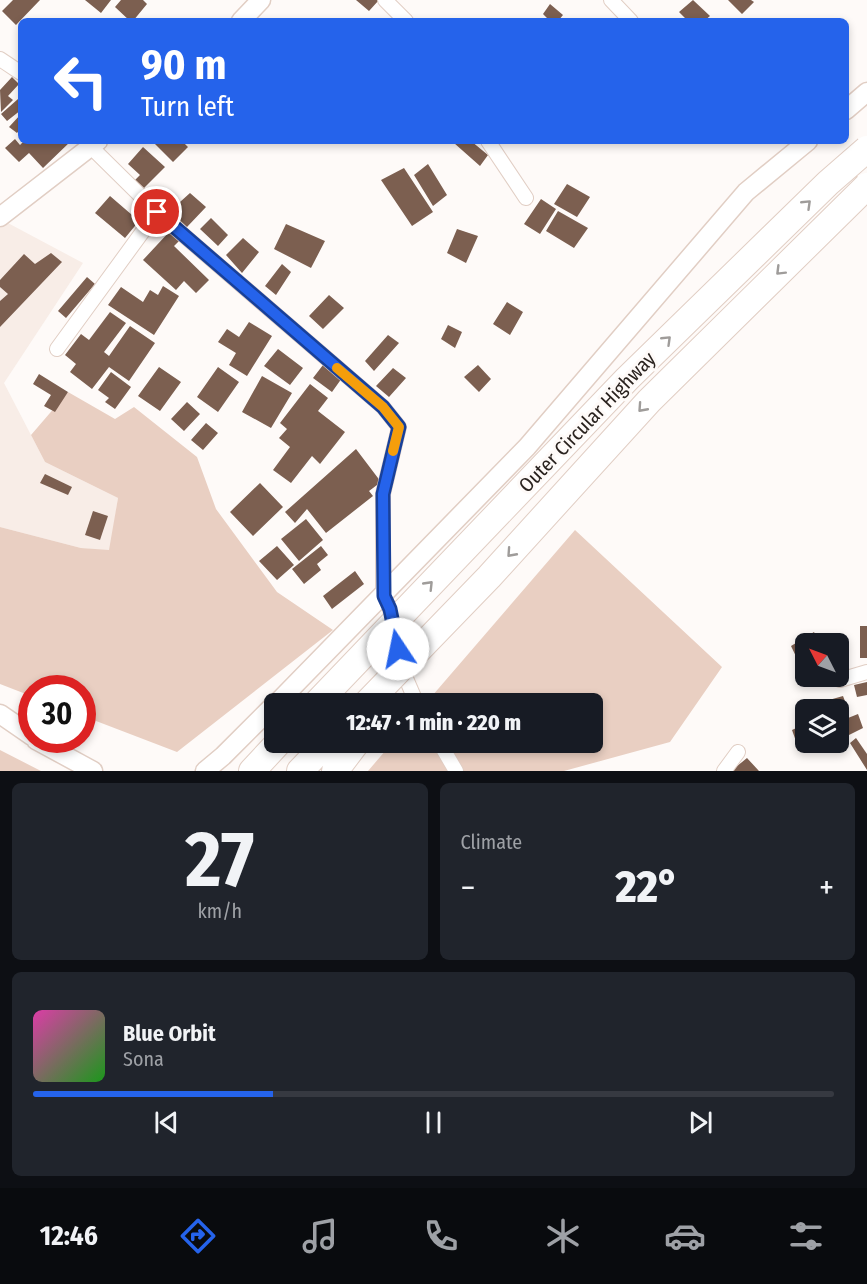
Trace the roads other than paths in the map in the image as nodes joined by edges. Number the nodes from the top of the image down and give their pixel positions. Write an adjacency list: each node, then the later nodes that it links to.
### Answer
1 (261, 0): 4 (street)
2 (385, 0): 5 (street)
3 (611, 0): 6 (street)
4 (244, 18)
5 (403, 18)
6 (628, 18)
7 (0, 59): 8 (street)
8 (18, 72)
9 (867, 92): 10 (street)
10 (849, 107)
11 (94, 144): 17 (street); 18 (street)
12 (490, 144): 16 (street)
13 (804, 144): 21 (street)
14 (867, 149): 25 (highway, Outer Circular Highway, one-way to 14, bridge)
15 (867, 186): 20 (highway, Outer Circular Highway, one-way to 20, bridge)
16 (526, 198)
17 (157, 212): 19 (street); 21 (street)
18 (0, 217)
19 (57, 349)
20 (489, 577): 26 (highway, Outer Circular Highway, bridge); 27 (highway, bridge)
21 (384, 596): 24 (street); 28 (street)
22 (867, 672): 23 (street)
23 (849, 677)
24 (286, 693)
25 (327, 693)
26 (377, 693)
27 (397, 693)
28 (412, 693)
29 (0, 714): 31 (street)
30 (264, 715): 39 (street)
31 (18, 726)
32 (738, 752): 44 (street)
33 (60, 753): 38 (street)
34 (269, 753): 40 (highway)
35 (317, 753): 41 (highway)
36 (349, 753): 42 (highway)
37 (445, 753): 43 (street)
38 (93, 771)
39 (205, 771)
40 (252, 771)
41 (300, 771)
42 (335, 771)
43 (456, 771)
44 (724, 771)

